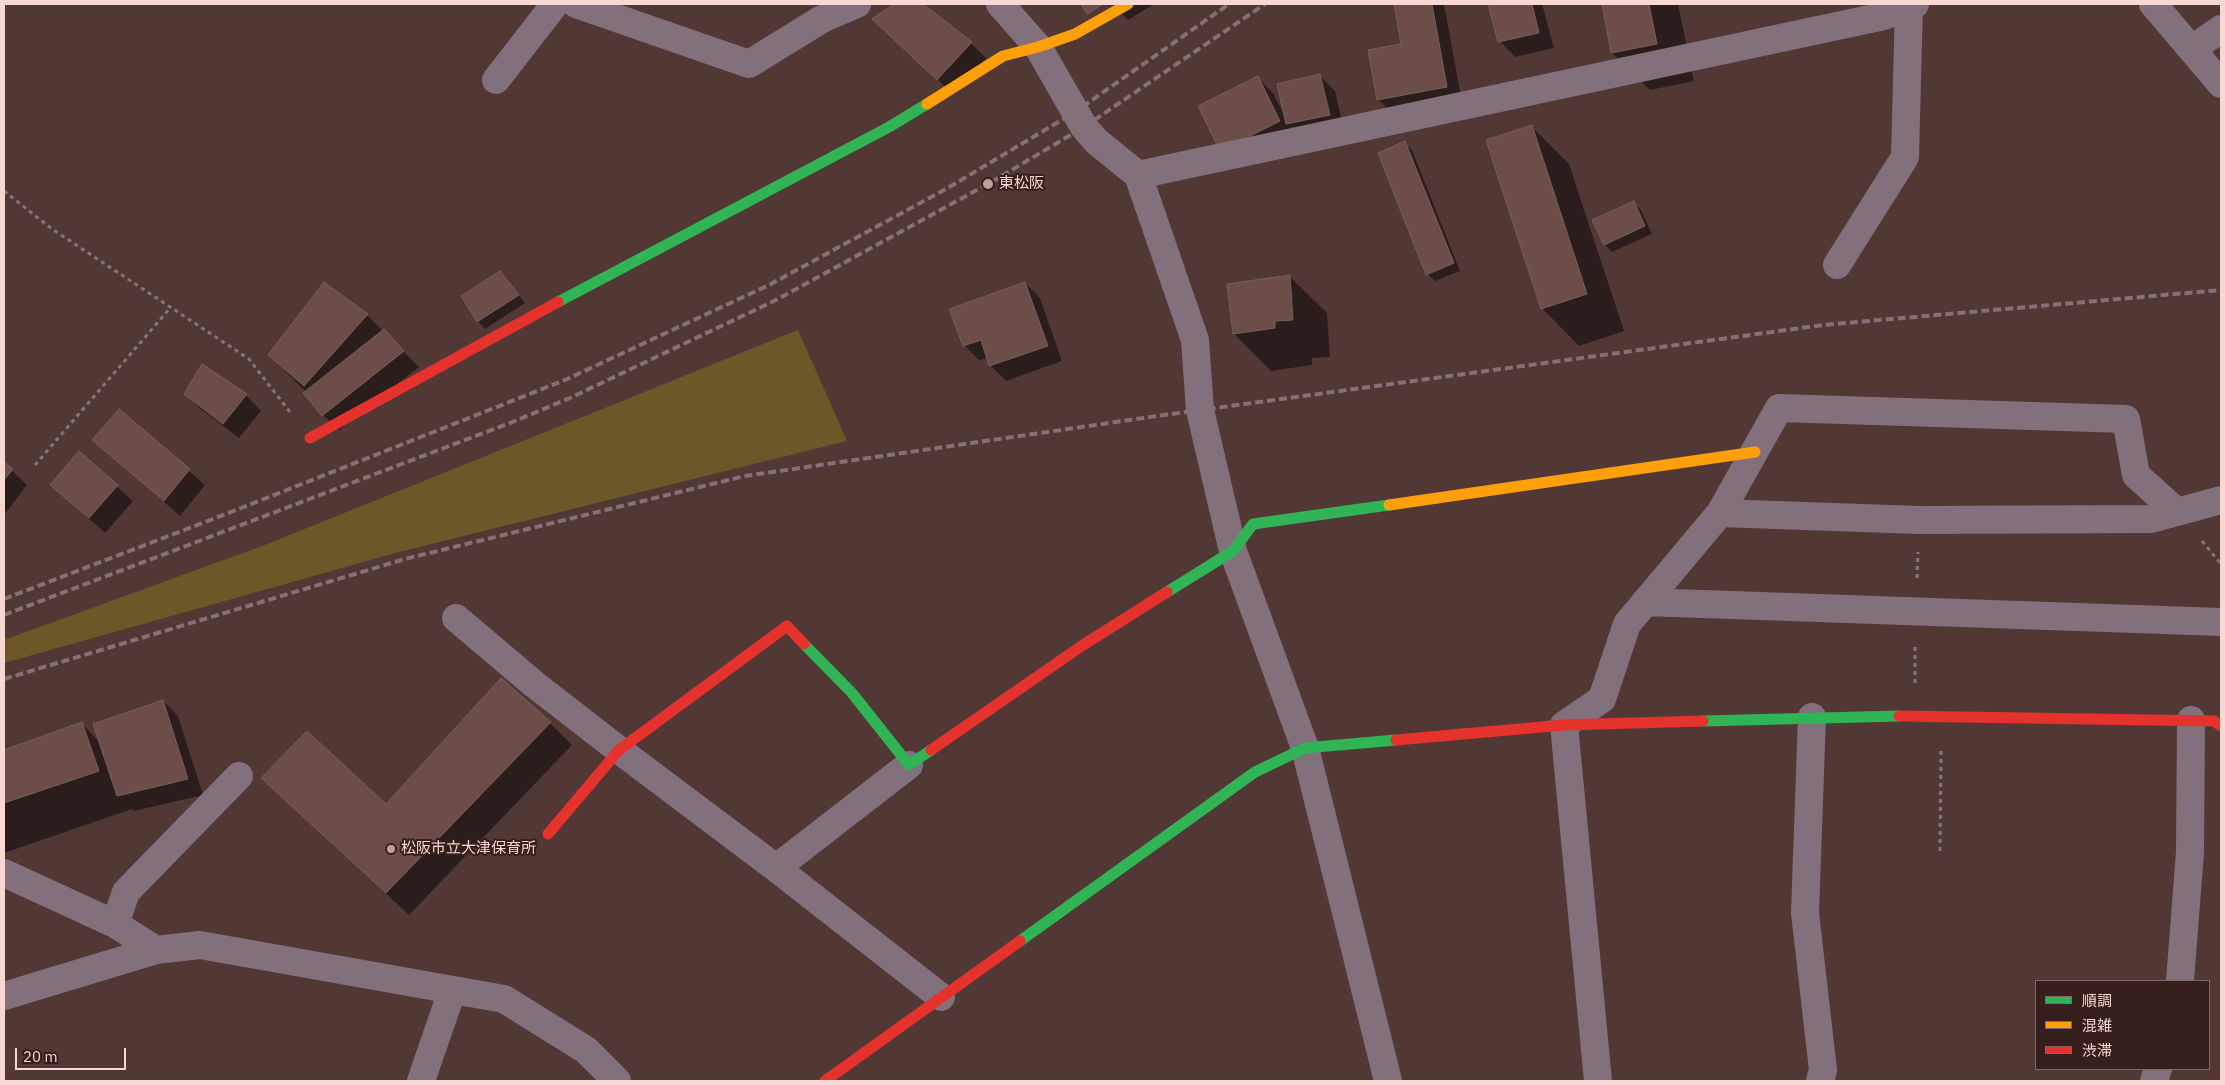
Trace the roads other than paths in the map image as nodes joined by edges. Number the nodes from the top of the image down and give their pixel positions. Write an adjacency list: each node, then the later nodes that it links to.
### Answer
1 (555, 4): 11 (street)
2 (576, 4): 3 (street)
3 (856, 4)
4 (1000, 4): 9 (street)
5 (1128, 4): 9 (street)
6 (1912, 4): 13 (street); 14 (street)
7 (2153, 4): 10 (street)
8 (2221, 29): 10 (street)
9 (1038, 47): 13 (street); 15 (street)
10 (2192, 49): 12 (street)
11 (496, 80)
12 (2221, 84)
13 (1138, 175): 20 (street)
14 (1837, 265)
15 (310, 438)
16 (1755, 452): 18 (street); 19 (street); 20 (street)
17 (2221, 500): 18 (street)
18 (2177, 512): 19 (street)
19 (1720, 513): 21 (street)
20 (1234, 551): 28 (street); 30 (street)
21 (1645, 602): 23 (street); 26 (street)
22 (456, 618): 29 (street)
23 (2221, 622)
24 (1812, 717): 25 (street); 26 (street); 46 (street)
25 (2191, 720): 27 (street); 37 (street)
26 (1564, 725): 28 (street); 45 (street)
27 (2221, 726)
28 (1305, 748): 40 (street); 44 (street)
29 (619, 750): 30 (street); 32 (street); 33 (street)
30 (908, 765): 33 (street)
31 (238, 776): 35 (street)
32 (548, 834)
33 (776, 868): 40 (street)
34 (4, 873): 35 (street)
35 (115, 924): 36 (street)
36 (156, 950): 38 (street); 39 (street)
37 (2180, 980)
38 (452, 991): 41 (street); 42 (street)
39 (4, 996)
40 (941, 996): 43 (street)
41 (421, 1081)
42 (617, 1081)
43 (825, 1081)
44 (1388, 1081)
45 (1598, 1081)
46 (1820, 1081)

